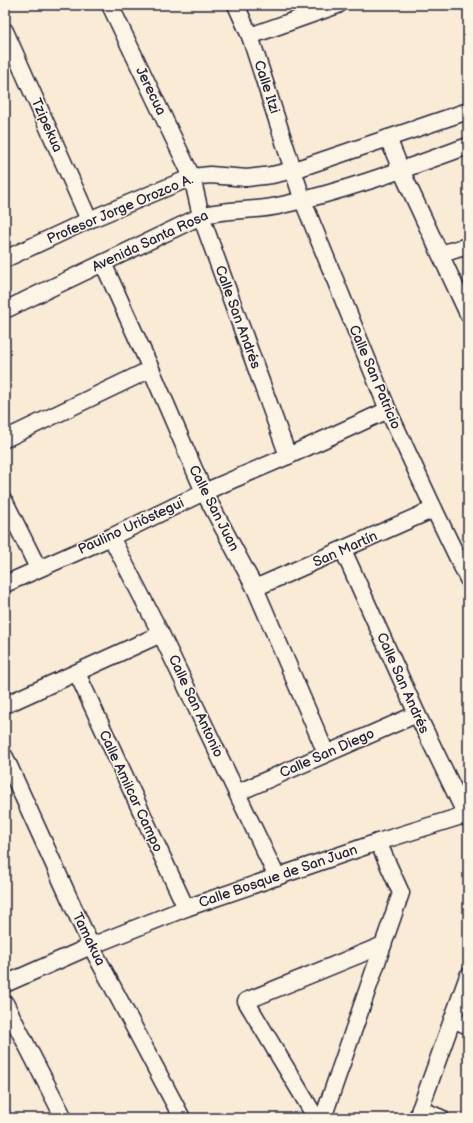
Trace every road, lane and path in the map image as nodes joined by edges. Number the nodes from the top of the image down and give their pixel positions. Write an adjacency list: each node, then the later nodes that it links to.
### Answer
1 (110, 5): 11 (street, Jerecua)
2 (236, 5): 5 (street, Calle Itzi)
3 (338, 5): 5 (street)
4 (5, 31): 14 (street, Tzipekua)
5 (250, 36): 9 (street, Calle Itzi)
6 (468, 111): 7 (street, Profesor Jorge Orozco A.)
7 (388, 138): 9 (street, Profesor Jorge Orozco A.); 10 (street)
8 (468, 146): 10 (street, Avenida Santa Rosa)
9 (294, 170): 11 (street, Profesor Jorge Orozco A.); 12 (street, Calle San Patricio)
10 (401, 170): 12 (street, Avenida Santa Rosa); 16 (street)
11 (192, 177): 13 (street, Calle San Andrés); 14 (street, Profesor Jorge Orozco A.)
12 (303, 201): 13 (street, Avenida Santa Rosa); 22 (street, Calle San Patricio)
13 (201, 216): 18 (street, Avenida Santa Rosa); 24 (street, Calle San Andrés)
14 (90, 220): 17 (street, Profesor Jorge Orozco A.)
15 (468, 246): 16 (street)
16 (440, 254): 20 (street)
17 (5, 259)
18 (103, 263): 19 (street, Avenida Santa Rosa); 21 (street, Calle San Juan)
19 (5, 310)
20 (468, 314)
21 (151, 369): 23 (street); 25 (street, Calle San Juan)
22 (388, 410): 24 (street, Paulino Urióstegui); 27 (street, Calle San Patricio)
23 (5, 439)
24 (288, 456): 25 (street, Paulino Urióstegui)
25 (204, 492): 28 (street, Paulino Urióstegui); 33 (street, Calle San Juan)
26 (5, 502): 30 (street)
27 (434, 509): 29 (street, San Martín); 31 (street, Calle San Patricio)
28 (111, 537): 30 (street, Paulino Urióstegui); 34 (street, Calle San Antonio)
29 (344, 550): 33 (street, San Martín); 37 (street, Calle San Andrés)
30 (38, 568): 32 (street, Paulino Urióstegui)
31 (468, 579)
32 (5, 584)
33 (255, 588): 38 (street, Calle San Juan)
34 (162, 634): 35 (street); 40 (street, Calle San Antonio)
35 (77, 673): 36 (street); 44 (street, Calle Amilcar Campo)
36 (5, 705)
37 (417, 714): 38 (street, Calle San Diego); 41 (street, Calle San Andrés)
38 (326, 753): 40 (street, Calle San Diego)
39 (5, 757): 46 (street, Tamakua)
40 (237, 793): 43 (street, Calle San Antonio)
41 (467, 816): 42 (street, Calle Bosque de San Juan)
42 (378, 842): 43 (street, Calle Bosque de San Juan); 45 (street)
43 (277, 877): 44 (street, Calle Bosque de San Juan)
44 (186, 908): 46 (street, Calle Bosque de San Juan)
45 (383, 945): 55 (street); 56 (street)
46 (91, 946): 48 (street, Calle Bosque de San Juan); 54 (street, Tamakua)
47 (468, 976): 50 (street)
48 (5, 984)
49 (5, 1003): 53 (street)
50 (452, 1019): 51 (street); 52 (street)
51 (468, 1026)
52 (418, 1114): 57 (street)
53 (64, 1118)
54 (182, 1118)
55 (316, 1118)
56 (323, 1118)
57 (441, 1118)

